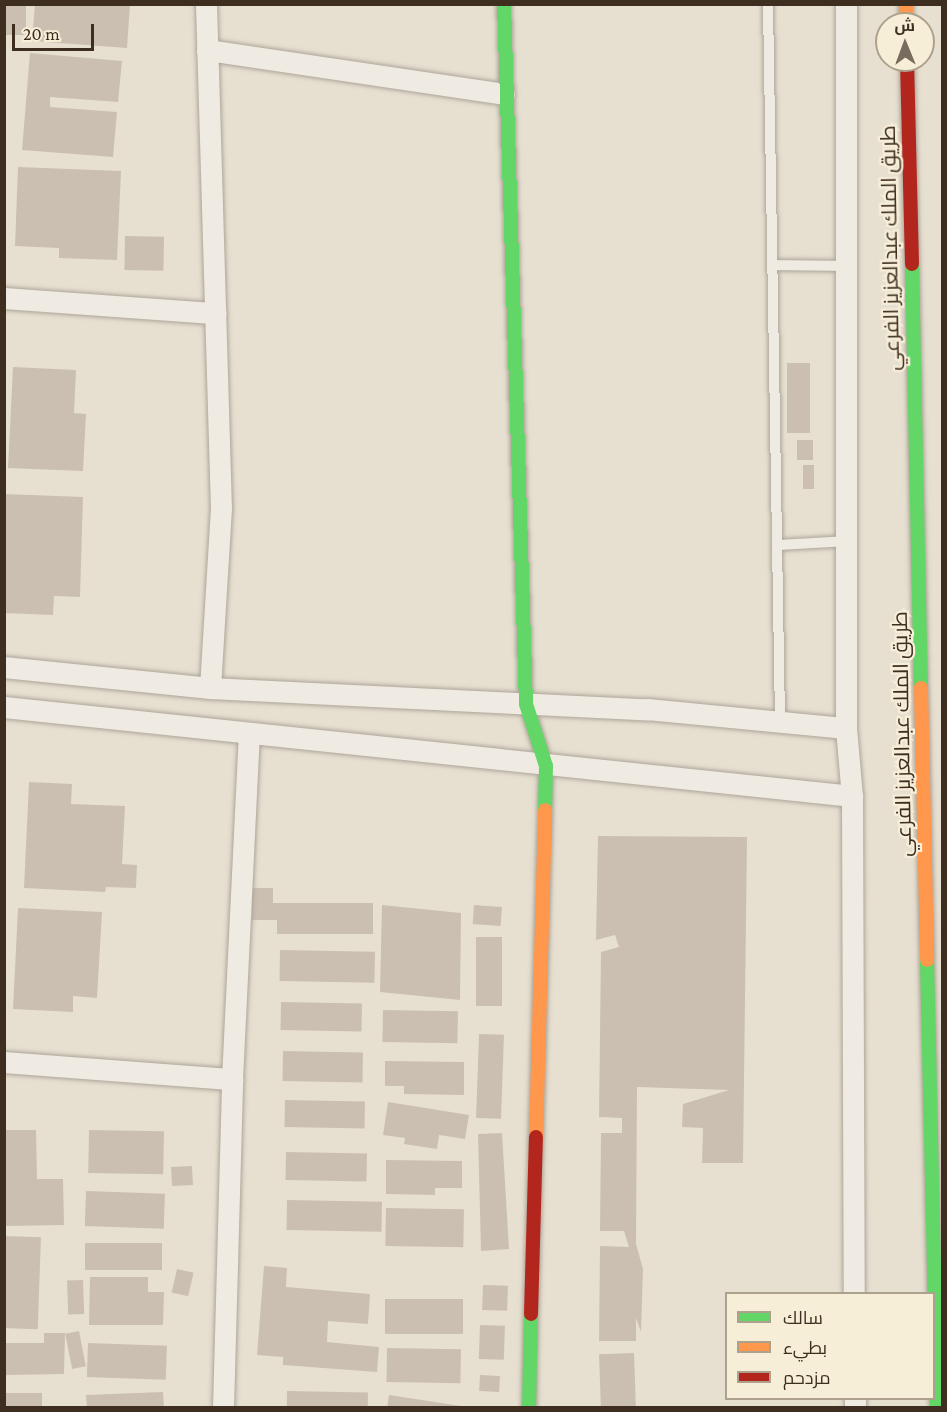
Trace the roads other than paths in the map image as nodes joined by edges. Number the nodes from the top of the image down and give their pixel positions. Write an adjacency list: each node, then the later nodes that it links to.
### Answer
1 (206, 4): 5 (street)
2 (504, 4): 7 (street)
3 (768, 4): 8 (lane)
4 (846, 4): 9 (street)
5 (207, 50): 7 (street); 11 (street)
6 (907, 72): 26 (street, طريق الملك عبدالعزيز الفرعي)
7 (504, 94): 16 (street)
8 (773, 265): 9 (lane); 13 (lane)
9 (847, 266): 12 (street)
10 (4, 298): 11 (street)
11 (215, 313): 15 (street)
12 (848, 541): 13 (lane); 19 (street)
13 (778, 545): 18 (lane)
14 (4, 668): 15 (street)
15 (210, 688): 16 (street)
16 (526, 704): 18 (street); 21 (street)
17 (4, 707): 20 (street)
18 (780, 722): 19 (street)
19 (846, 728): 22 (street)
20 (249, 733): 21 (street); 24 (street)
21 (546, 766): 22 (street); 29 (street)
22 (852, 796): 25 (street)
23 (4, 1062): 24 (street)
24 (232, 1079): 28 (street)
25 (854, 1292)
26 (934, 1292)
27 (935, 1317): 30 (street, طريق الملك عبدالعزيز الفرعي)
28 (223, 1407)
29 (529, 1407)
30 (937, 1407)

